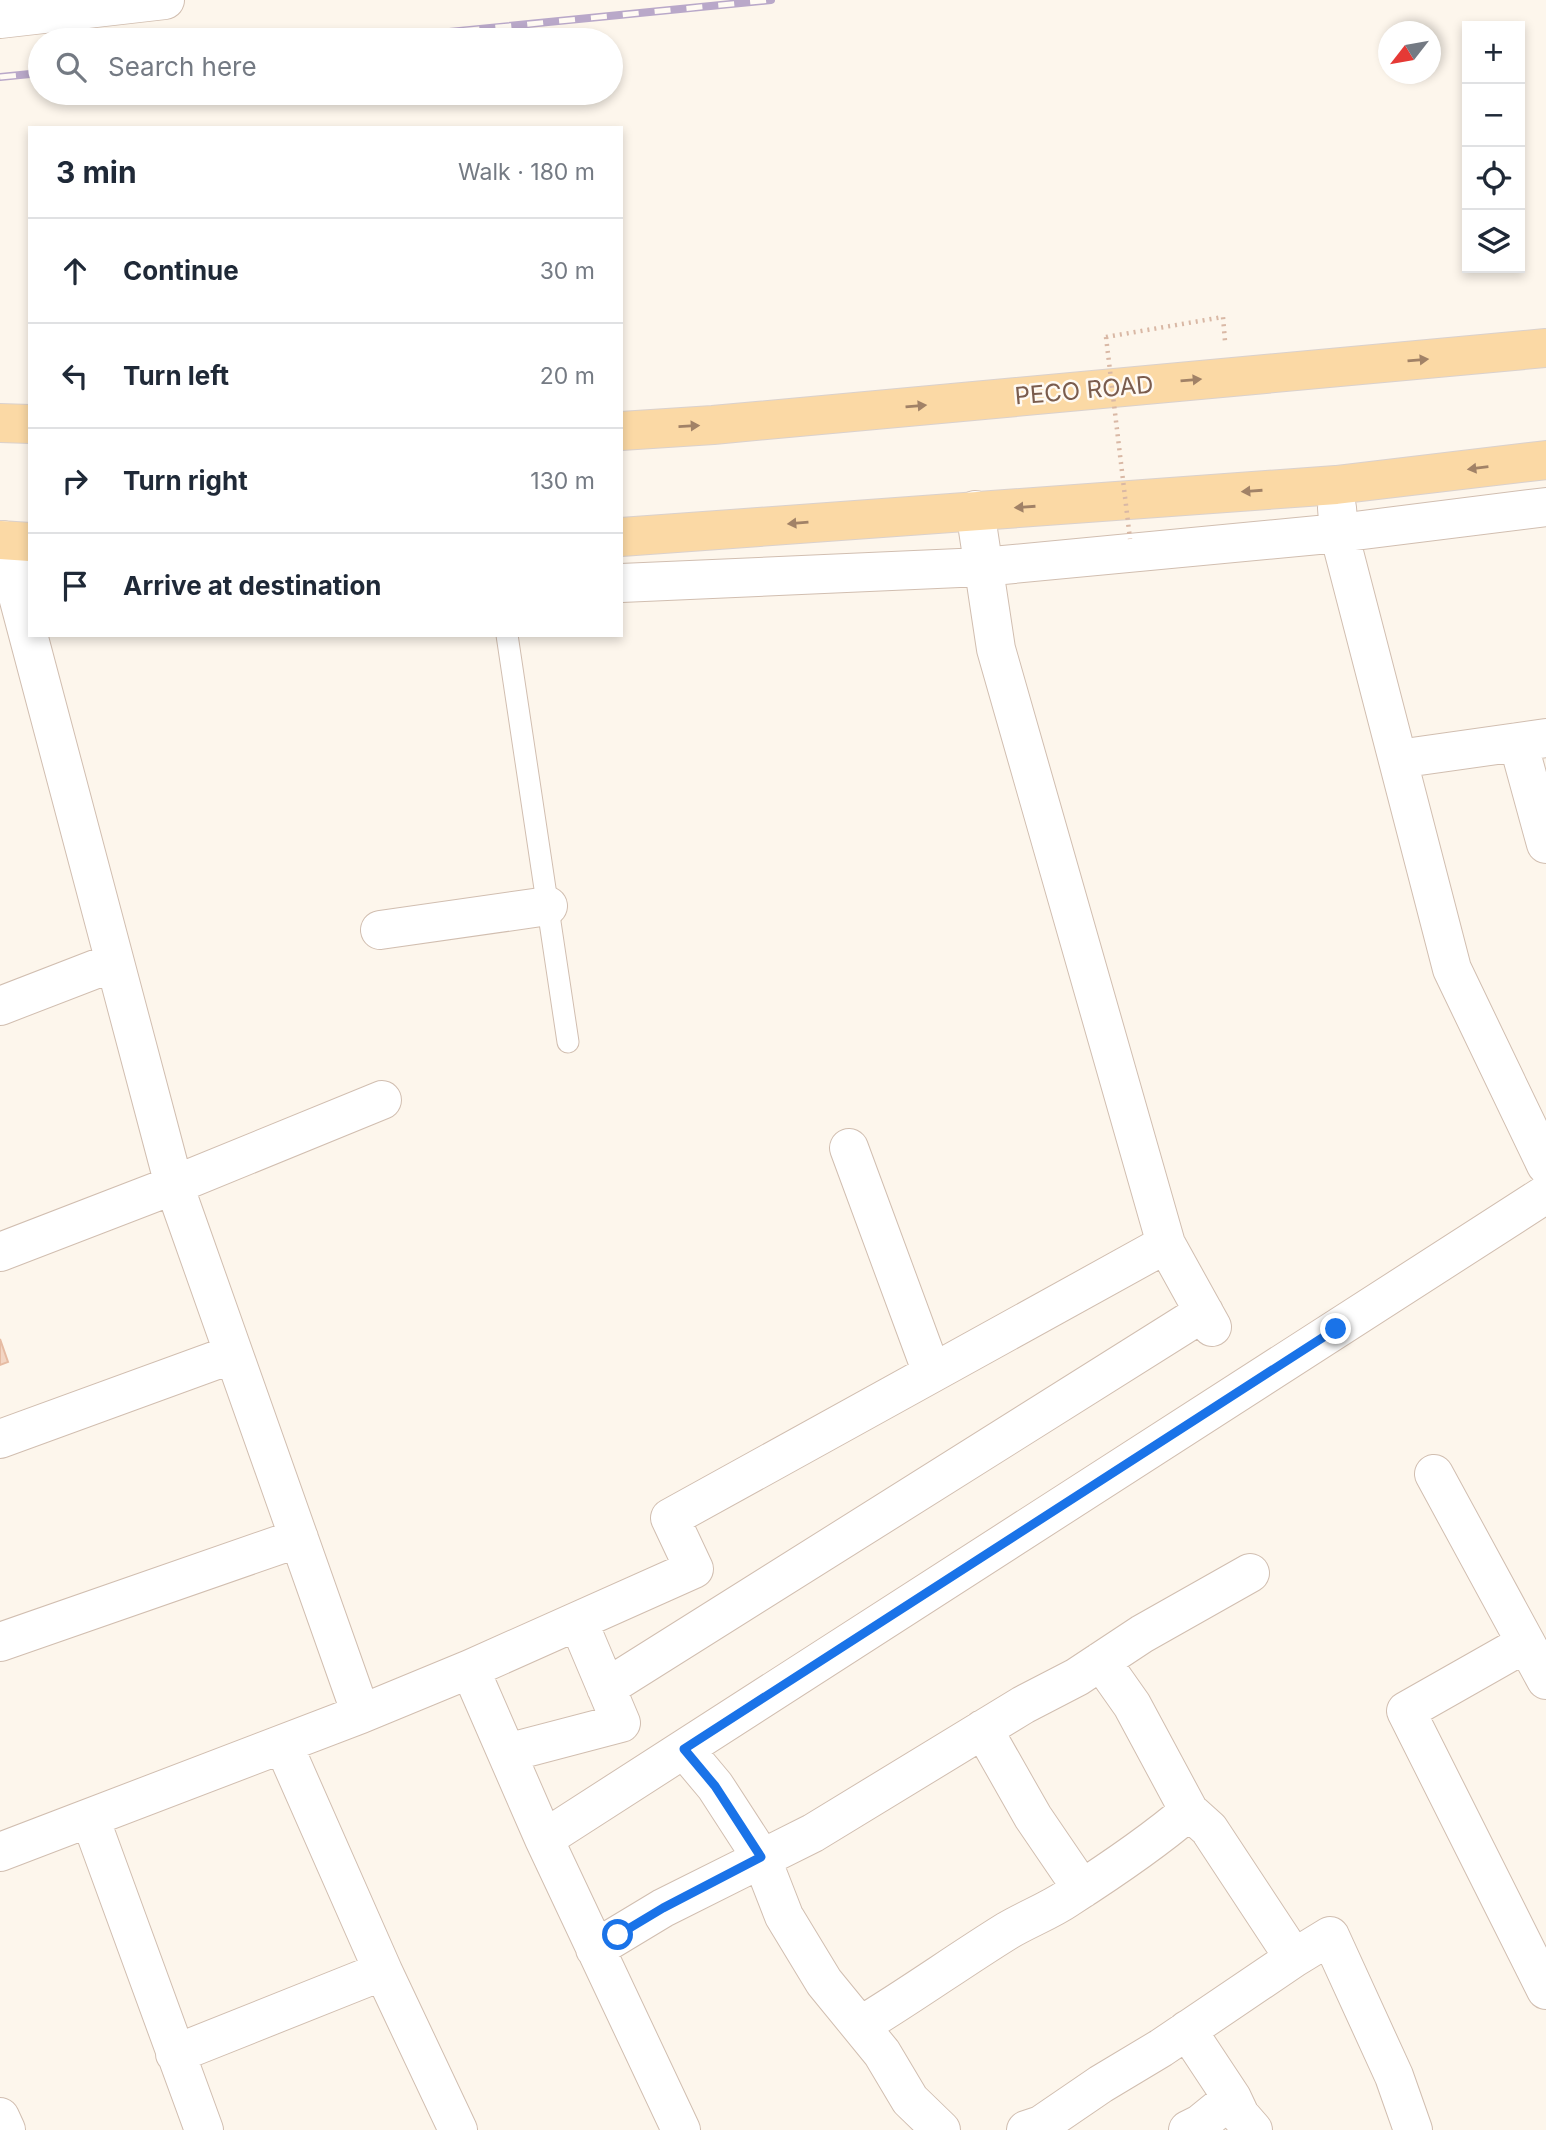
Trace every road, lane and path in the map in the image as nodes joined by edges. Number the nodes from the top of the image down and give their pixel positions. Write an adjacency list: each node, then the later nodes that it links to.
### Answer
1 (165, 0): 2 (street)
2 (0, 19)
3 (1223, 317): 14 (path, bridge)
4 (1546, 348): 7 (main road, PECO ROAD, one-way to 4)
5 (0, 423): 6 (main road)
6 (28, 424)
7 (623, 430)
8 (1546, 460): 9 (main road, one-way to 9)
9 (1336, 485): 11 (main road, one-way to 11); 12 (street)
10 (1546, 507): 12 (street)
11 (975, 510): 13 (main road, one-way to 13); 16 (street)
12 (1339, 533): 16 (street); 21 (street)
13 (623, 537)
14 (1130, 539)
15 (11, 541): 18 (street)
16 (982, 566): 17 (street); 33 (street)
17 (623, 583)
18 (16, 593): 25 (street)
19 (507, 637): 23 (lane)
20 (1532, 740): 21 (street); 22 (street)
21 (1398, 759): 30 (street)
22 (1546, 844)
23 (548, 906): 24 (street); 27 (lane)
24 (380, 930)
25 (114, 962): 26 (street); 31 (street)
26 (0, 1006)
27 (568, 1042)
28 (382, 1100): 31 (street)
29 (849, 1148): 36 (street)
30 (1546, 1166)
31 (174, 1185): 34 (street); 35 (street)
32 (1546, 1194): 51 (street)
33 (1166, 1244): 36 (street); 47 (street)
34 (0, 1252)
35 (233, 1354): 37 (street); 39 (street)
36 (932, 1373): 41 (street)
37 (0, 1438)
38 (1434, 1474): 43 (street)
39 (299, 1538): 42 (street); 48 (street)
40 (1250, 1573): 44 (street)
41 (578, 1621): 45 (street); 47 (street)
42 (0, 1642)
43 (1526, 1643): 46 (street); 62 (street)
44 (1101, 1661): 49 (street); 53 (street)
45 (470, 1669): 48 (street); 52 (street)
46 (1546, 1680)
47 (606, 1688): 52 (street)
48 (361, 1714): 50 (street)
49 (983, 1729): 57 (street); 58 (street)
50 (283, 1744): 54 (street); 61 (street)
51 (684, 1749): 55 (street); 57 (street)
52 (507, 1753): 55 (street)
53 (1189, 1811): 58 (street); 60 (street)
54 (90, 1818): 56 (street); 65 (street)
55 (544, 1839): 59 (street)
56 (0, 1852)
57 (761, 1857): 59 (street); 63 (street)
58 (1082, 1889): 63 (street)
59 (595, 1948): 72 (street)
60 (1294, 1958): 64 (street); 76 (street)
61 (383, 1971): 65 (street); 71 (street)
62 (1546, 1990)
63 (860, 2026): 73 (street)
64 (1187, 2030): 66 (street); 68 (street)
65 (175, 2054): 70 (street)
66 (1232, 2098): 74 (street); 75 (street)
67 (0, 2117): 69 (street)
68 (1029, 2129)
69 (6, 2130)
70 (204, 2130)
71 (458, 2130)
72 (681, 2130)
73 (941, 2130)
74 (1188, 2130)
75 (1253, 2130)
76 (1413, 2130)

